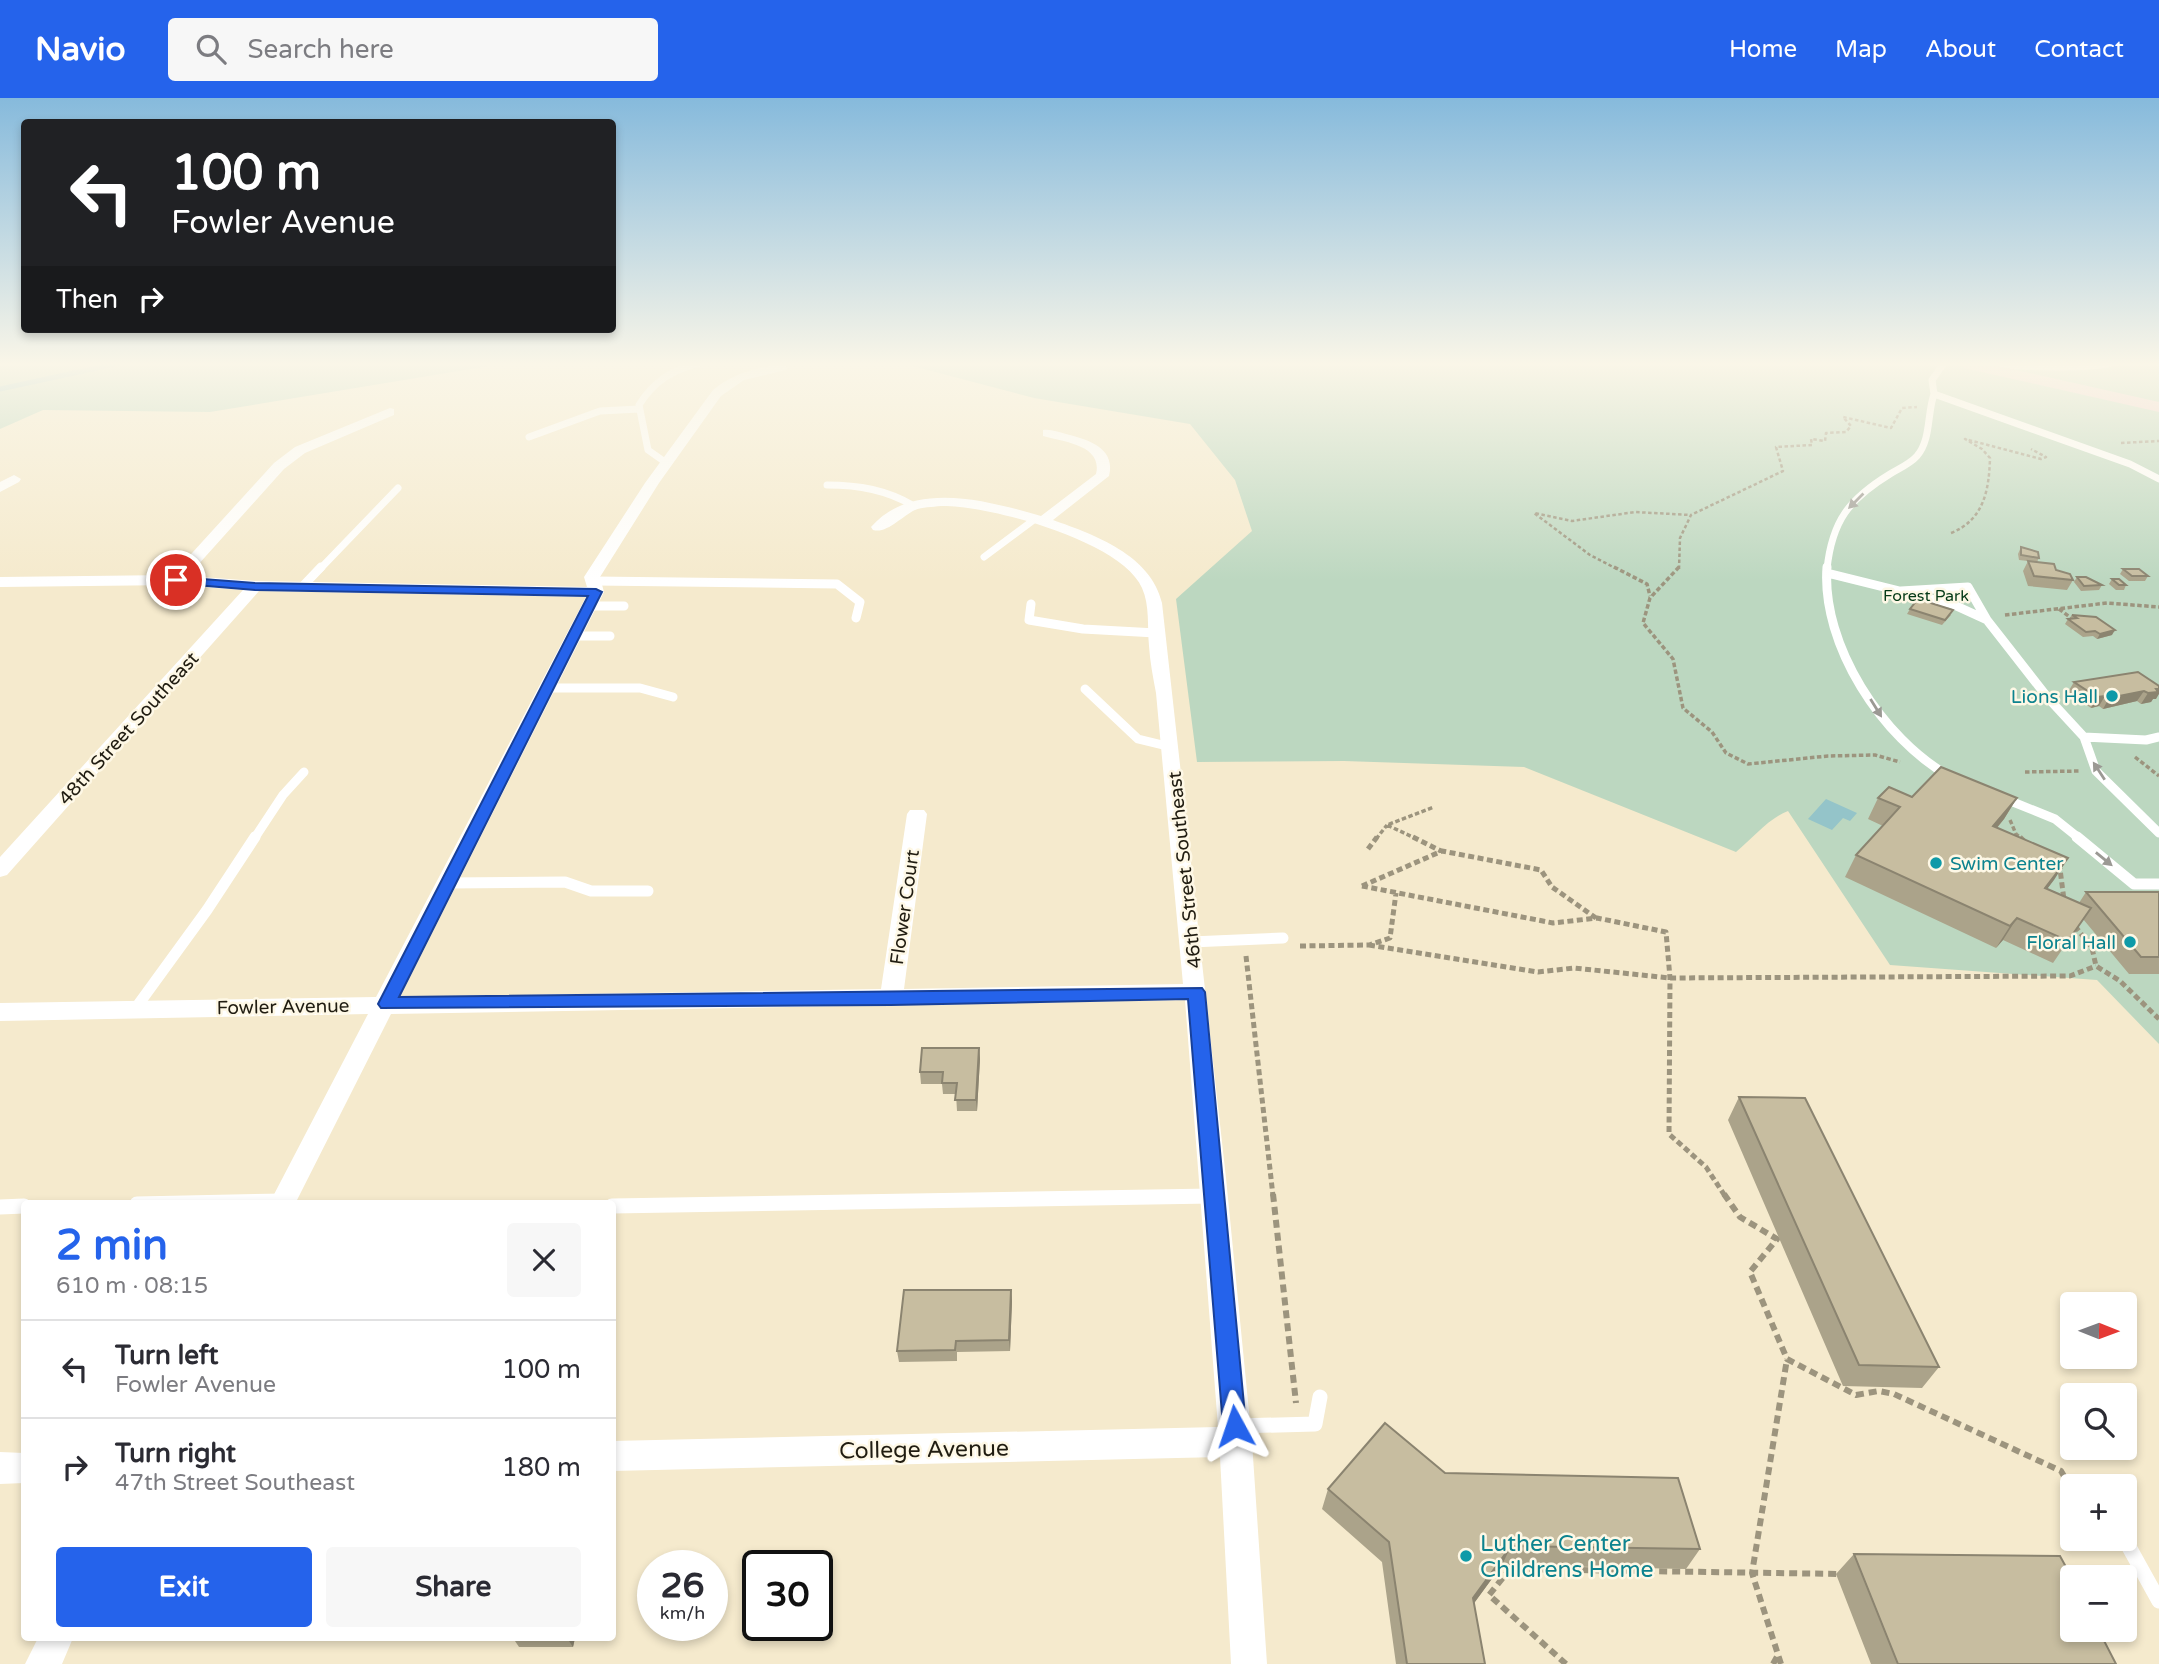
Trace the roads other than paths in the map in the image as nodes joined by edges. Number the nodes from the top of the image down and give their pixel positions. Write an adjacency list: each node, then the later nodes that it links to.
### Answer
1 (333, 436): 20 (street)
2 (645, 436): 7 (lane)
3 (685, 436): 7 (street)
4 (1058, 436): 16 (street)
5 (1925, 436): 19 (lane, one-way to 19)
6 (2051, 436): 8 (lane)
7 (665, 462): 25 (street)
8 (2130, 464): 9 (lane); 11 (lane)
9 (2159, 474)
10 (14, 479): 13 (street)
11 (2159, 479)
12 (827, 485): 15 (lane)
13 (0, 488)
14 (398, 488): 23 (lane)
15 (914, 506): 16 (street, 46th Street Southeast); 17 (street, 46th Street Southeast)
16 (1039, 520): 18 (lane); 30 (street, 46th Street Southeast)
17 (878, 527)
18 (984, 557)
19 (1827, 573): 24 (lane); 40 (lane, one-way to 40)
20 (176, 580): 21 (street); 22 (street)
21 (0, 582)
22 (255, 586): 23 (street); 44 (street, 48th Street Southeast)
23 (302, 587): 25 (street)
24 (1901, 592): 29 (lane); 29 (lane)
25 (593, 593): 27 (lane); 28 (lane); 31 (street)
26 (1031, 604): 30 (lane)
27 (624, 606)
28 (856, 618)
29 (1987, 620): 36 (lane)
30 (1156, 633): 38 (street, 46th Street Southeast)
31 (573, 636): 32 (lane); 33 (street)
32 (610, 636)
33 (547, 688): 35 (lane); 45 (street)
34 (1085, 689): 38 (lane)
35 (673, 697)
36 (2084, 737): 37 (lane); 43 (lane, one-way to 36)
37 (2159, 737)
38 (1171, 747): 48 (street, 46th Street Southeast)
39 (304, 772): 53 (lane)
40 (1963, 782)
41 (1996, 795): 46 (lane, one-way to 46)
42 (917, 814): 51 (street, Flower Court)
43 (2159, 833)
44 (0, 870)
45 (448, 883): 47 (lane); 52 (street)
46 (2159, 884)
47 (648, 891)
48 (1191, 942): 49 (lane); 50 (street, 46th Street Southeast)
49 (1284, 942)
50 (1196, 992): 51 (street, Fowler Avenue); 55 (street, 46th Street Southeast)
51 (891, 999): 52 (street, Fowler Avenue)
52 (387, 1004): 53 (street, Fowler Avenue); 56 (street)
53 (135, 1009): 54 (street, Fowler Avenue)
54 (0, 1012)
55 (1214, 1196): 59 (lane); 61 (street, 46th Street Southeast)
56 (284, 1200)
57 (0, 1206): 58 (lane)
58 (21, 1206)
59 (616, 1206)
60 (1320, 1397): 61 (lane)
61 (1235, 1434): 62 (street, College Avenue); 69 (street, 46th Street Southeast)
62 (616, 1456)
63 (0, 1468): 64 (street)
64 (21, 1468)
65 (2131, 1551): 66 (lane)
66 (2159, 1601)
67 (54, 1641): 68 (street)
68 (43, 1664)
69 (1249, 1664)

